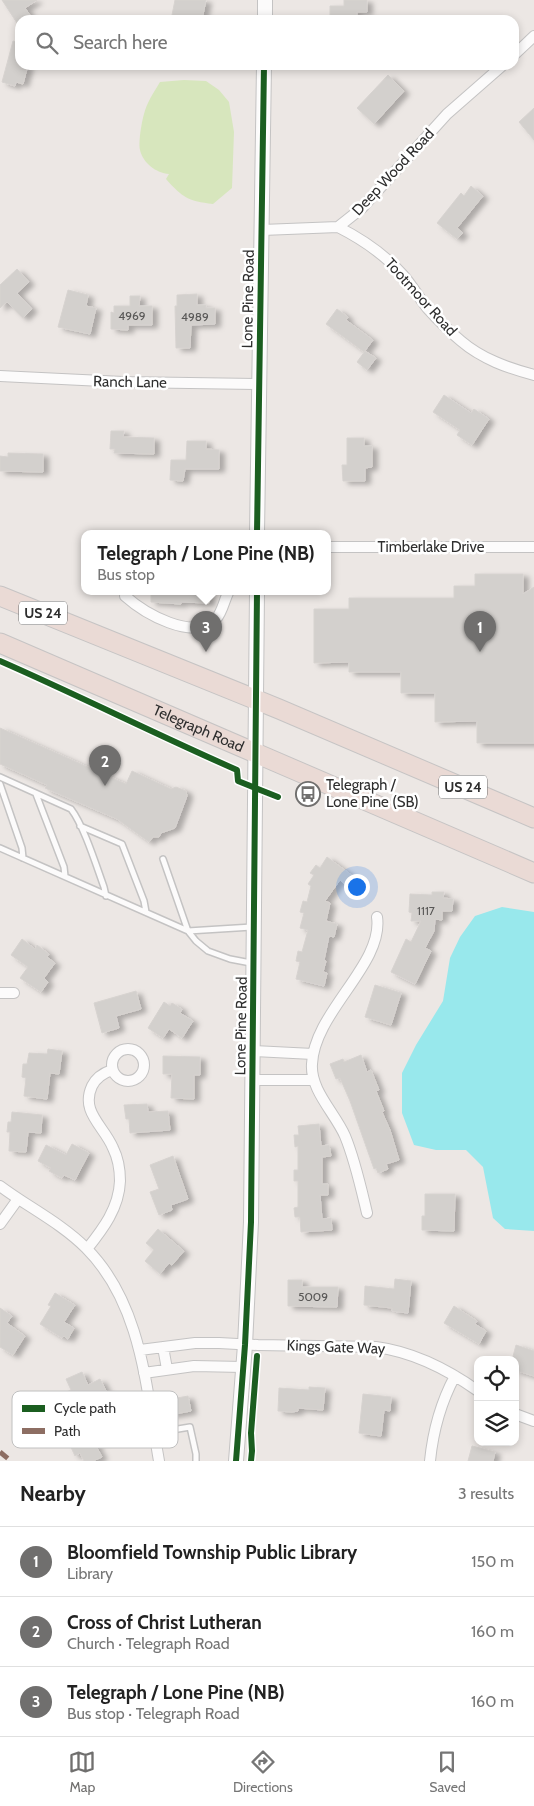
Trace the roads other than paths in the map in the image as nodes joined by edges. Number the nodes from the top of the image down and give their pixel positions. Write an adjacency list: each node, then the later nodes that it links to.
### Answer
1 (265, 0): 2 (street)
2 (265, 15)
3 (534, 36): 4 (street)
4 (519, 50)
5 (264, 70): 8 (street, Lone Pine Road)
6 (497, 70): 7 (street, Deep Wood Road)
7 (338, 227): 8 (street, Deep Wood Road); 10 (street, Tootmoor Road)
8 (262, 230): 13 (street, Lone Pine Road)
9 (0, 368): 12 (street)
10 (534, 375)
11 (0, 376): 12 (street, Ranch Lane)
12 (14, 378): 13 (street, Ranch Lane)
13 (260, 384): 14 (street, Lone Pine Road)
14 (257, 530)
15 (534, 547): 16 (street, Timberlake Drive)
16 (331, 548)
17 (227, 595): 20 (street)
18 (257, 595): 22 (street, Lone Pine Road)
19 (0, 596): 22 (highway, US 24)
20 (125, 596)
21 (0, 643): 23 (highway, Telegraph Road)
22 (256, 699): 23 (street, Lone Pine Road); 27 (highway, US 24)
23 (256, 753): 32 (highway, Telegraph Road); 37 (street, Lone Pine Road)
24 (0, 777): 26 (lane)
25 (0, 784): 30 (lane)
26 (36, 794): 28 (lane); 33 (lane)
27 (534, 818)
28 (80, 826): 34 (lane); 35 (lane)
29 (0, 848): 30 (lane)
30 (23, 858): 33 (lane)
31 (162, 859): 38 (lane)
32 (532, 870)
33 (65, 876): 34 (lane)
34 (106, 896): 35 (lane)
35 (146, 912): 38 (lane)
36 (377, 917): 43 (street)
37 (254, 927): 38 (lane); 39 (street, Lone Pine Road)
38 (188, 931): 39 (lane)
39 (254, 964): 42 (street, Lone Pine Road)
40 (0, 993): 41 (street)
41 (14, 993)
42 (254, 1051): 43 (street); 45 (street, Lone Pine Road)
43 (313, 1054): 46 (street)
44 (112, 1070): 51 (street)
45 (253, 1080): 46 (street); 52 (street, Lone Pine Road)
46 (314, 1080): 49 (street)
47 (0, 1186): 48 (street)
48 (18, 1199): 50 (street); 51 (street)
49 (368, 1213)
50 (0, 1224)
51 (87, 1249): 54 (street)
52 (245, 1345): 53 (street, Kings Gate Way); 55 (street, Lone Pine Road); 58 (street, Kings Gate Way)
53 (163, 1347): 54 (street, Kings Gate Way); 56 (street)
54 (140, 1350): 57 (street)
55 (243, 1367): 56 (street); 67 (street, Lone Pine Road)
56 (167, 1369): 57 (street)
57 (144, 1373): 60 (street)
58 (455, 1376): 59 (street, Kings Gate Way); 68 (street)
59 (474, 1388)
60 (147, 1391)
61 (519, 1415): 62 (street)
62 (534, 1421)
63 (178, 1428): 66 (lane)
64 (157, 1448): 65 (street)
65 (159, 1461)
66 (196, 1461)
67 (236, 1461)
68 (430, 1461)

